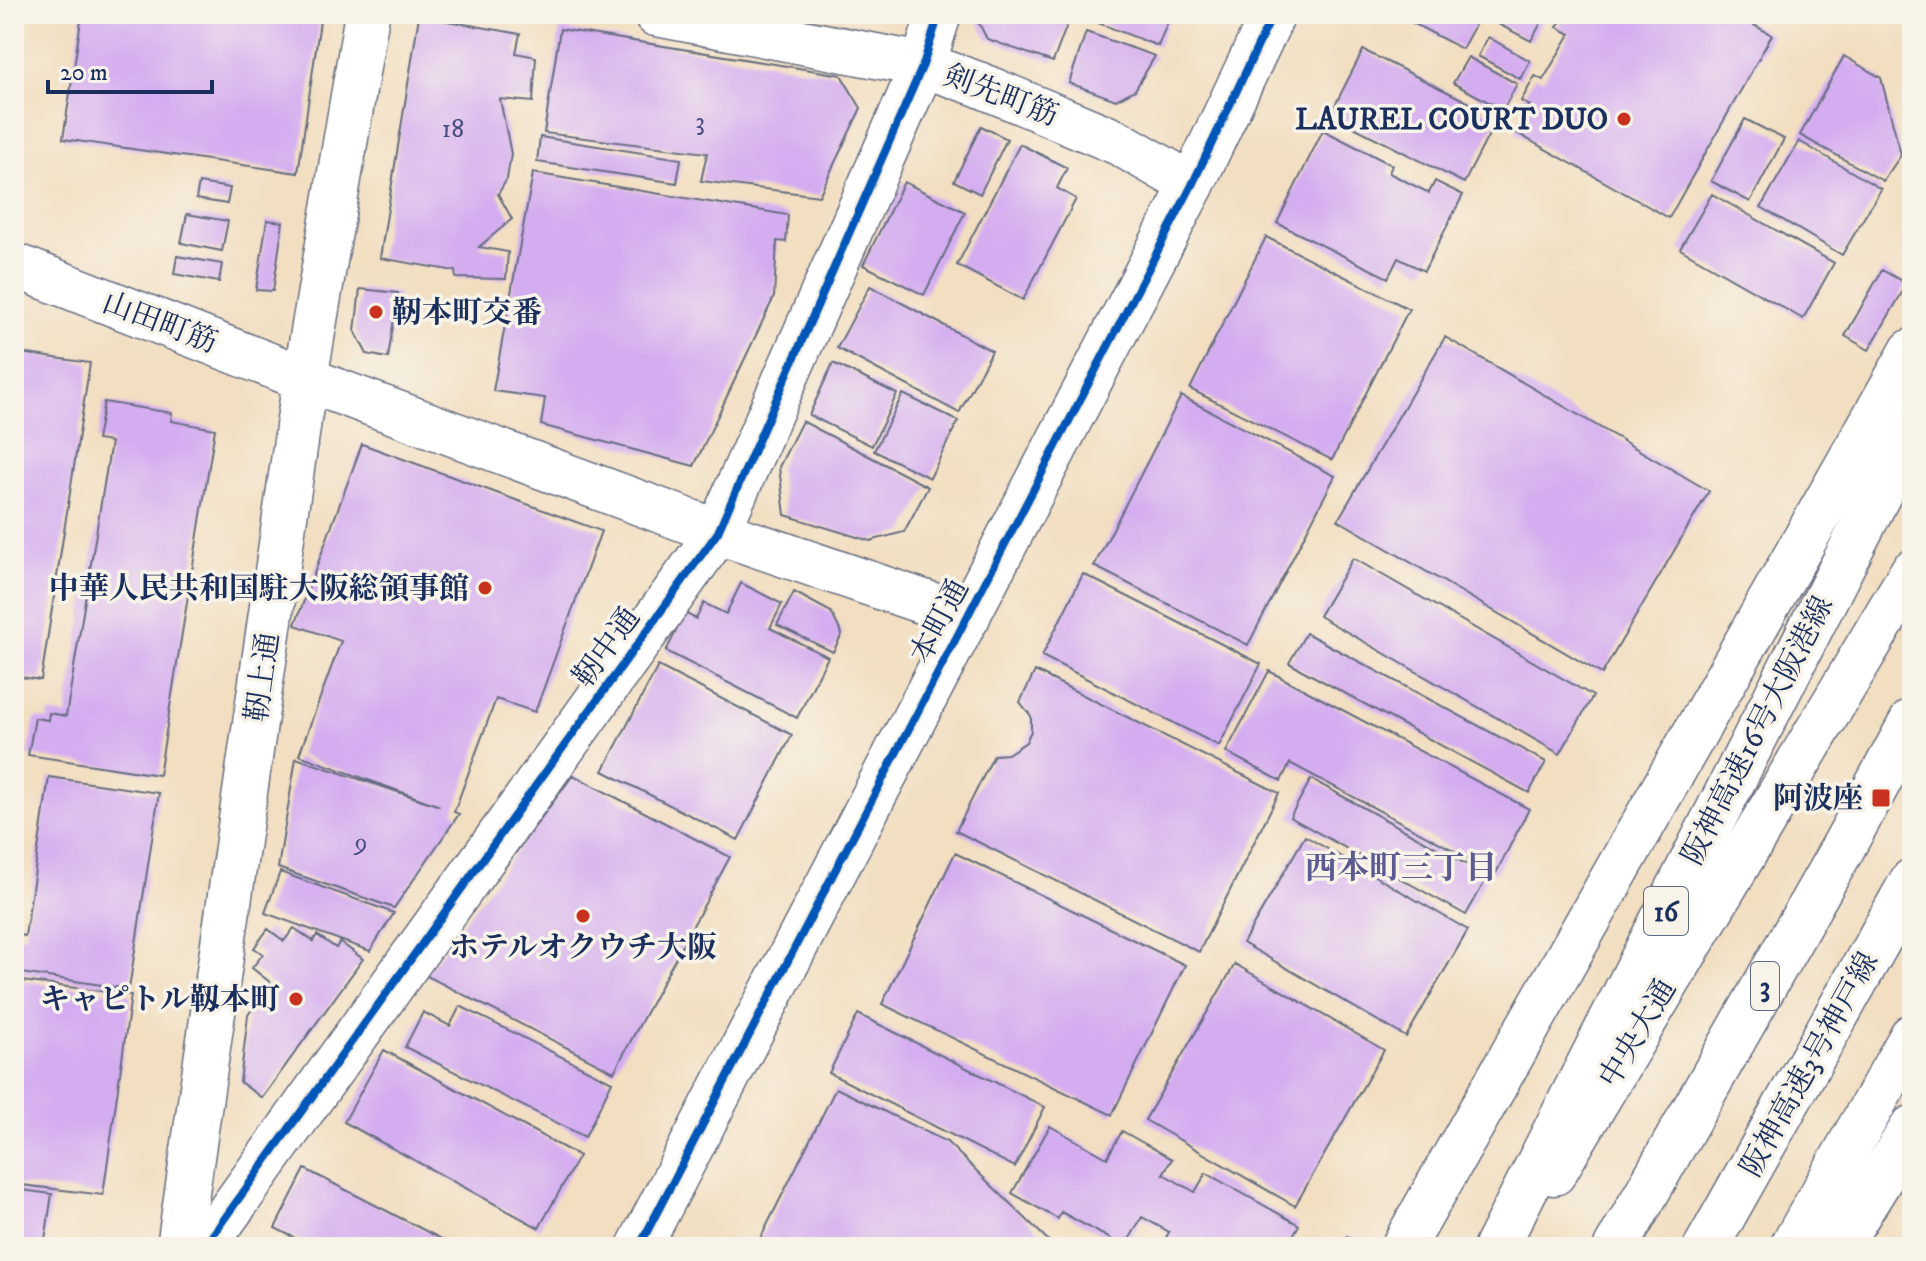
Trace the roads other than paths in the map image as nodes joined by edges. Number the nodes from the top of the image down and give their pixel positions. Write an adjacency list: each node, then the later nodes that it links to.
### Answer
1 (367, 14): 9 (main road, 靭上通)
2 (656, 14): 5 (main road, 剣先町筋)
3 (939, 14): 5 (main road, 靭中通)
4 (1273, 14): 6 (main road, 本町通)
5 (923, 65): 6 (main road, 剣先町筋); 11 (main road, 靭中通)
6 (1192, 185): 13 (main road, 本町通)
7 (14, 265): 9 (main road, 山田町筋)
8 (1912, 351): 21 (main road)
9 (305, 379): 11 (main road, 山田町筋); 18 (main road, 靭上通)
10 (1912, 429): 22 (main road, 阪神高速16号大阪港線 / 16)
11 (718, 532): 13 (main road, 山田町筋); 19 (main road, 靭中通)
12 (1912, 572): 23 (main road, 中央大通)
13 (968, 617): 20 (main road, 本町通)
14 (1912, 721): 24 (main road, 3)
15 (1912, 881): 25 (main road, 阪神高速3号神戸線)
16 (1912, 1036): 26 (main road)
17 (1912, 1128): 27 (main road)
18 (179, 1247)
19 (204, 1247)
20 (639, 1247)
21 (1403, 1247)
22 (1496, 1247)
23 (1510, 1247)
24 (1616, 1247)
25 (1706, 1247)
26 (1792, 1247)
27 (1838, 1247)

